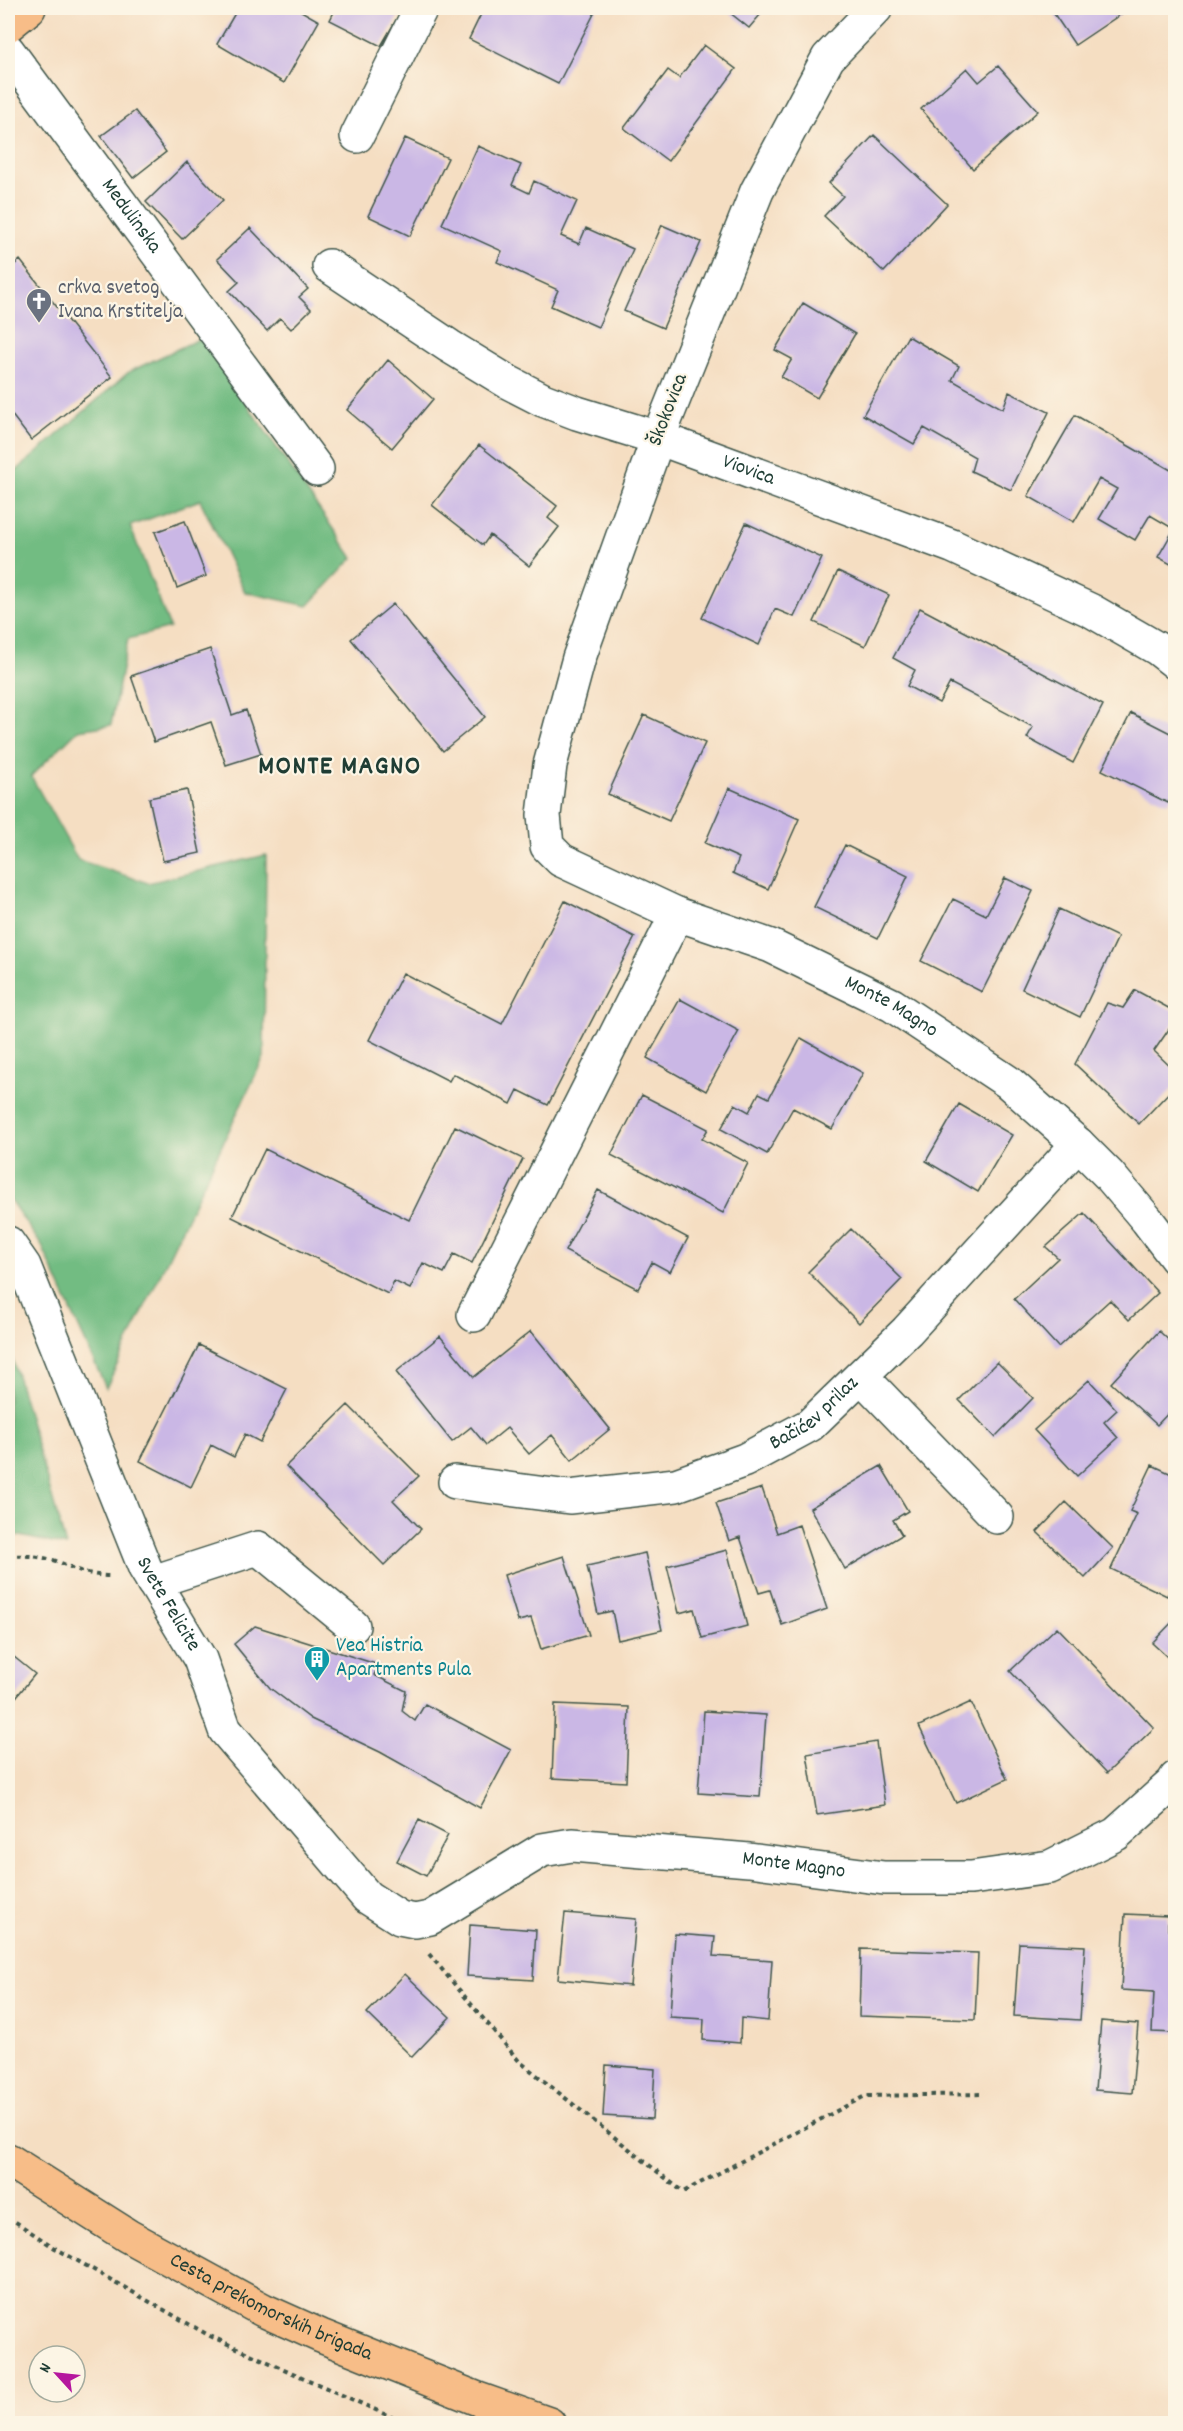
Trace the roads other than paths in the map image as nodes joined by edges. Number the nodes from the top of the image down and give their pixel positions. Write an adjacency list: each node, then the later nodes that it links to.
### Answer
1 (30, 8): 4 (main road)
2 (421, 8): 6 (street)
3 (876, 8): 8 (street, Škokovica)
4 (8, 25)
5 (8, 51): 9 (street, Medulinska)
6 (357, 136)
7 (329, 266): 8 (street, Viovica)
8 (658, 438): 10 (street, Viovica); 11 (street, Škokovica)
9 (317, 469)
10 (1176, 663)
11 (548, 846): 12 (street, Monte Magno)
12 (677, 914): 13 (street, Monte Magno); 16 (street)
13 (1078, 1144): 15 (street, Monte Magno); 17 (street, Bačićev prilaz)
14 (8, 1243): 20 (street, Svete Felicite)
15 (1176, 1258)
16 (474, 1315)
17 (861, 1376): 18 (street, Bačićev prilaz); 19 (street)
18 (455, 1482)
19 (997, 1517)
20 (149, 1575): 21 (street); 23 (street, Svete Felicite)
21 (353, 1626)
22 (1175, 1781): 23 (street, Monte Magno)
23 (400, 1918)
24 (8, 2160): 25 (main road, Cesta prekomorskih brigada)
25 (549, 2424)

